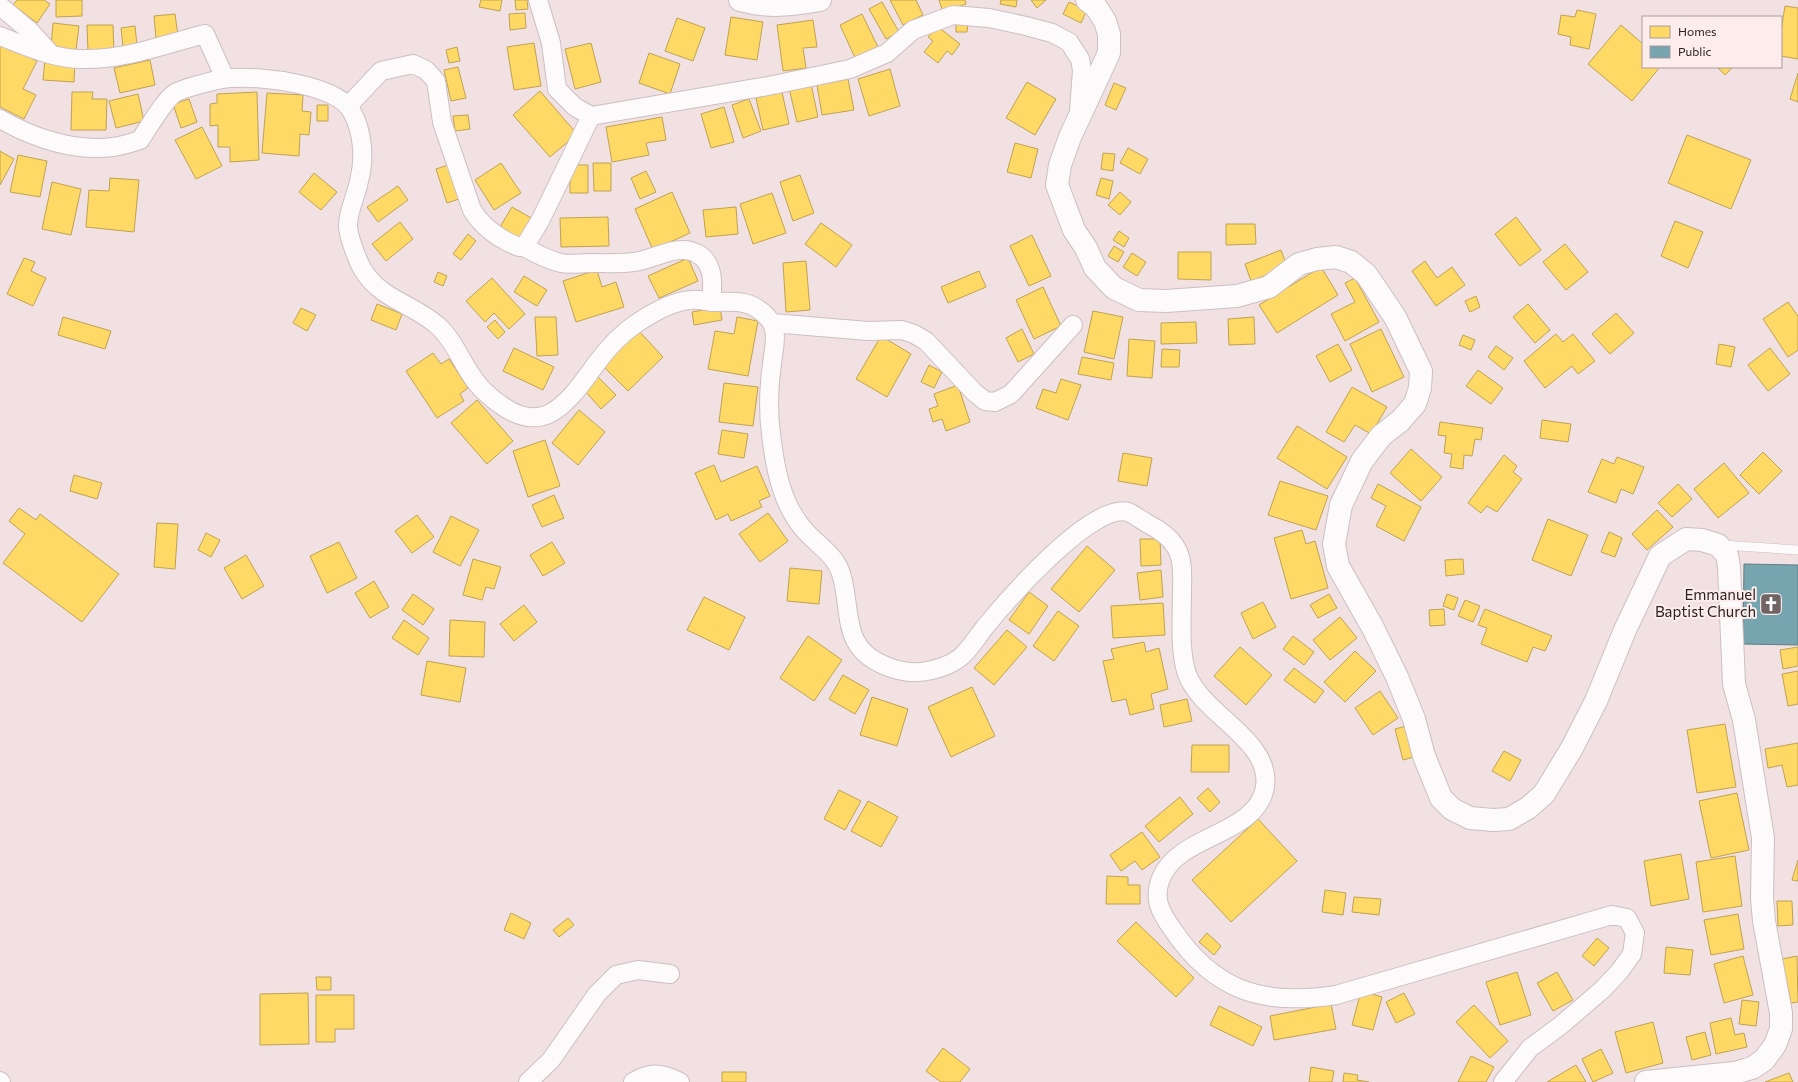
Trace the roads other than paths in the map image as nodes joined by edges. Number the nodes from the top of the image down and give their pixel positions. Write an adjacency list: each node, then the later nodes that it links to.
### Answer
1 (538, 0): 11 (street)
2 (740, 0): 3 (street)
3 (820, 0)
4 (1087, 0): 10 (street)
5 (0, 6): 7 (street)
6 (0, 36): 7 (street)
7 (50, 53): 8 (street)
8 (225, 78): 9 (street); 12 (street)
9 (349, 105): 13 (street); 14 (street)
10 (1079, 115): 11 (street); 17 (street)
11 (591, 116): 13 (street)
12 (0, 120)
13 (522, 246): 14 (street)
14 (711, 302): 15 (street)
15 (772, 323): 16 (street); 23 (street)
16 (1073, 325)
17 (1718, 545): 18 (lane); 24 (street)
18 (1798, 550)
19 (670, 974): 20 (street)
20 (528, 1082)
21 (633, 1082): 22 (street)
22 (680, 1082)
23 (1503, 1082)
24 (1646, 1082)

